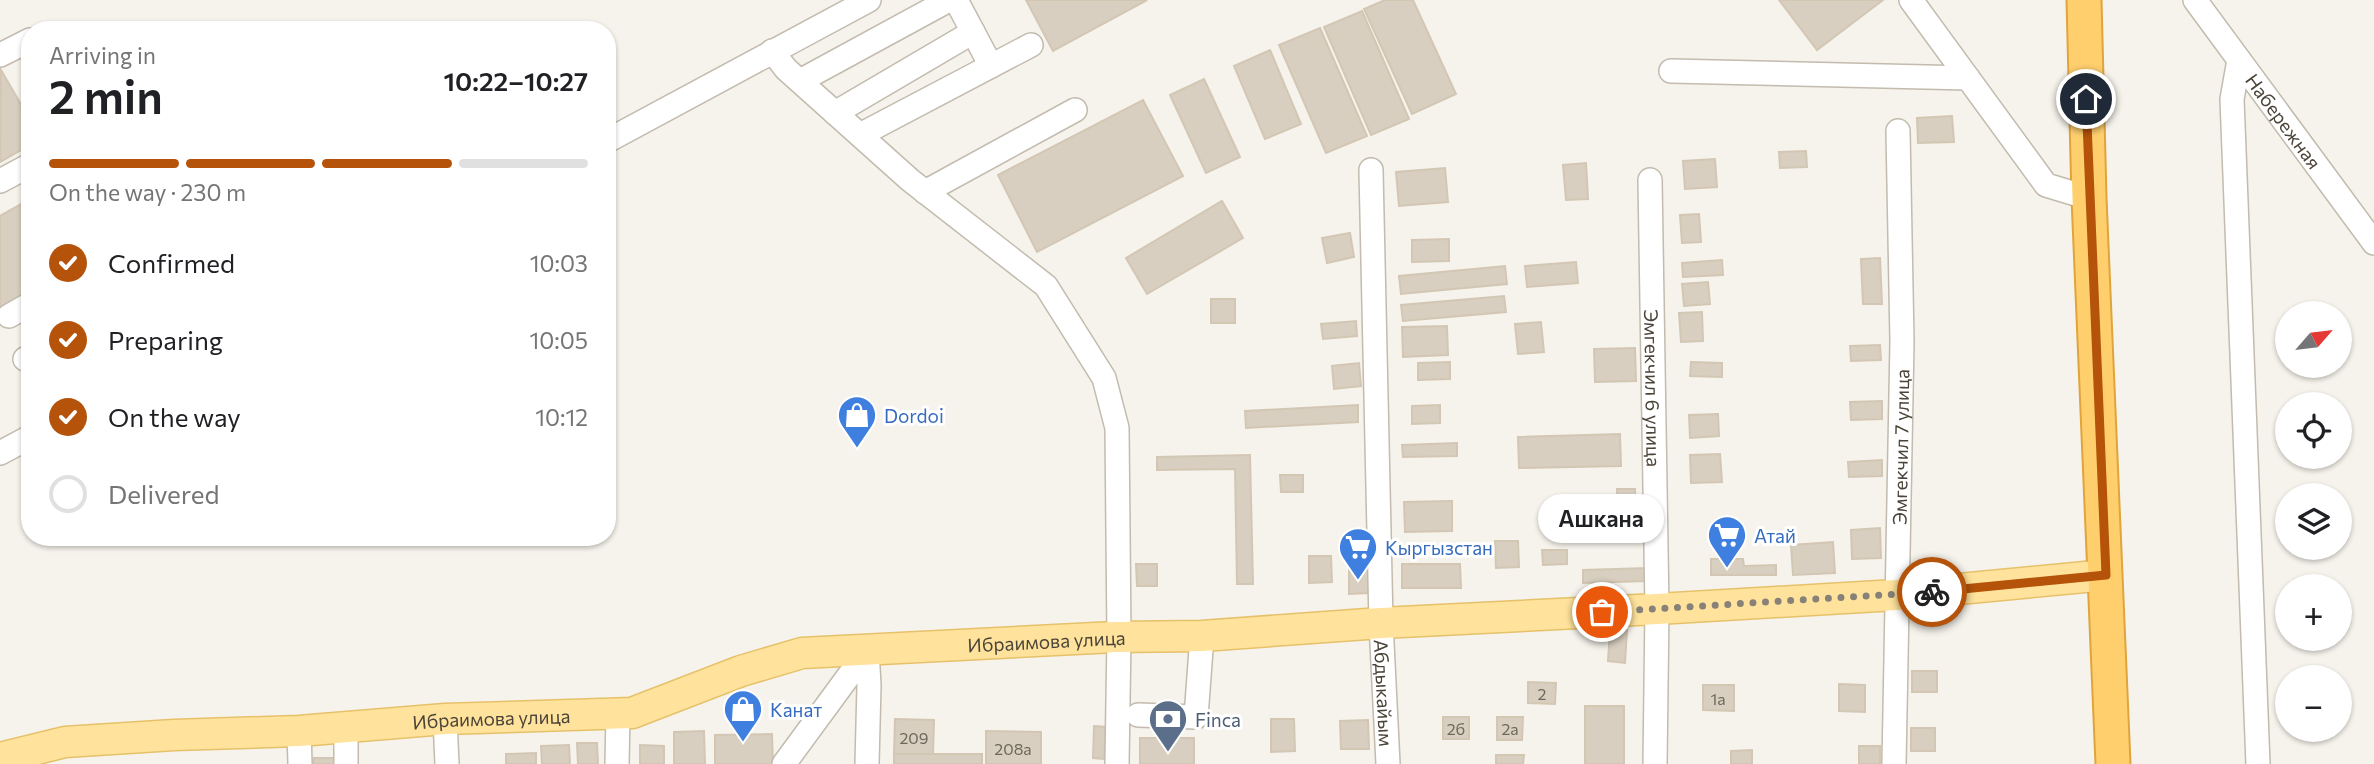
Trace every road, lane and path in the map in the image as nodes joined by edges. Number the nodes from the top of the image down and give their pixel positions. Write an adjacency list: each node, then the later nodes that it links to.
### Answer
1 (869, 0): 10 (street)
2 (949, 0): 16 (street)
3 (956, 0): 7 (street)
4 (1911, 0): 15 (street)
5 (2084, 0): 27 (highway)
6 (2195, 0): 12 (street, Набережная)
7 (973, 32): 13 (street); 18 (street)
8 (21, 44): 11 (street)
9 (1031, 45): 13 (street)
10 (772, 51): 16 (street); 21 (street)
11 (0, 55)
12 (2239, 60): 28 (street, Набережная); 58 (street)
13 (991, 66): 20 (street)
14 (1671, 71): 15 (street)
15 (1968, 78): 27 (street)
16 (800, 81): 18 (street)
17 (1075, 110): 26 (street)
18 (835, 113): 20 (street)
19 (1898, 131): 34 (street, Эмгекчил 7 улица)
20 (860, 135): 26 (street)
21 (616, 136)
22 (21, 170): 25 (street)
23 (1371, 170): 36 (street, Абдыкайым)
24 (1650, 180): 35 (street, Эмгекчил 6 улица)
25 (0, 181)
26 (925, 192): 38 (street)
27 (2089, 198): 33 (highway)
28 (2374, 243)
29 (21, 309): 30 (street)
30 (9, 316)
31 (21, 442): 32 (street)
32 (0, 453)
33 (2106, 575): 34 (main road, Ибраимова улица); 57 (highway)
34 (1896, 595): 35 (main road, Ибраимова улица); 56 (street, Эмгекчил 7 улица)
35 (1657, 609): 36 (main road, Ибраимова улица); 55 (street, Эмгекчил 6 улица)
36 (1381, 623): 37 (main road, Ибраимова улица); 54 (street, Абдыкайым)
37 (1202, 636): 38 (main road, Ибраимова улица); 41 (street)
38 (1119, 637): 39 (main road, Ибраимова улица); 53 (street)
39 (867, 651): 40 (main road, Ибраимова улица); 51 (street); 52 (street)
40 (618, 714): 42 (main road, Ибраимова улица); 50 (street)
41 (1138, 715)
42 (445, 719): 43 (main road, Ибраимова улица); 49 (street)
43 (346, 727): 44 (main road, Ибраимова улица); 48 (street)
44 (299, 731): 45 (main road, Ибраимова улица); 47 (street)
45 (65, 753): 46 (main road, Ибраимова улица)
46 (0, 758)
47 (300, 764)
48 (346, 764)
49 (447, 764)
50 (617, 764)
51 (784, 764)
52 (867, 764)
53 (1117, 764)
54 (1388, 764)
55 (1655, 764)
56 (1894, 764)
57 (2113, 764)
58 (2258, 764)

